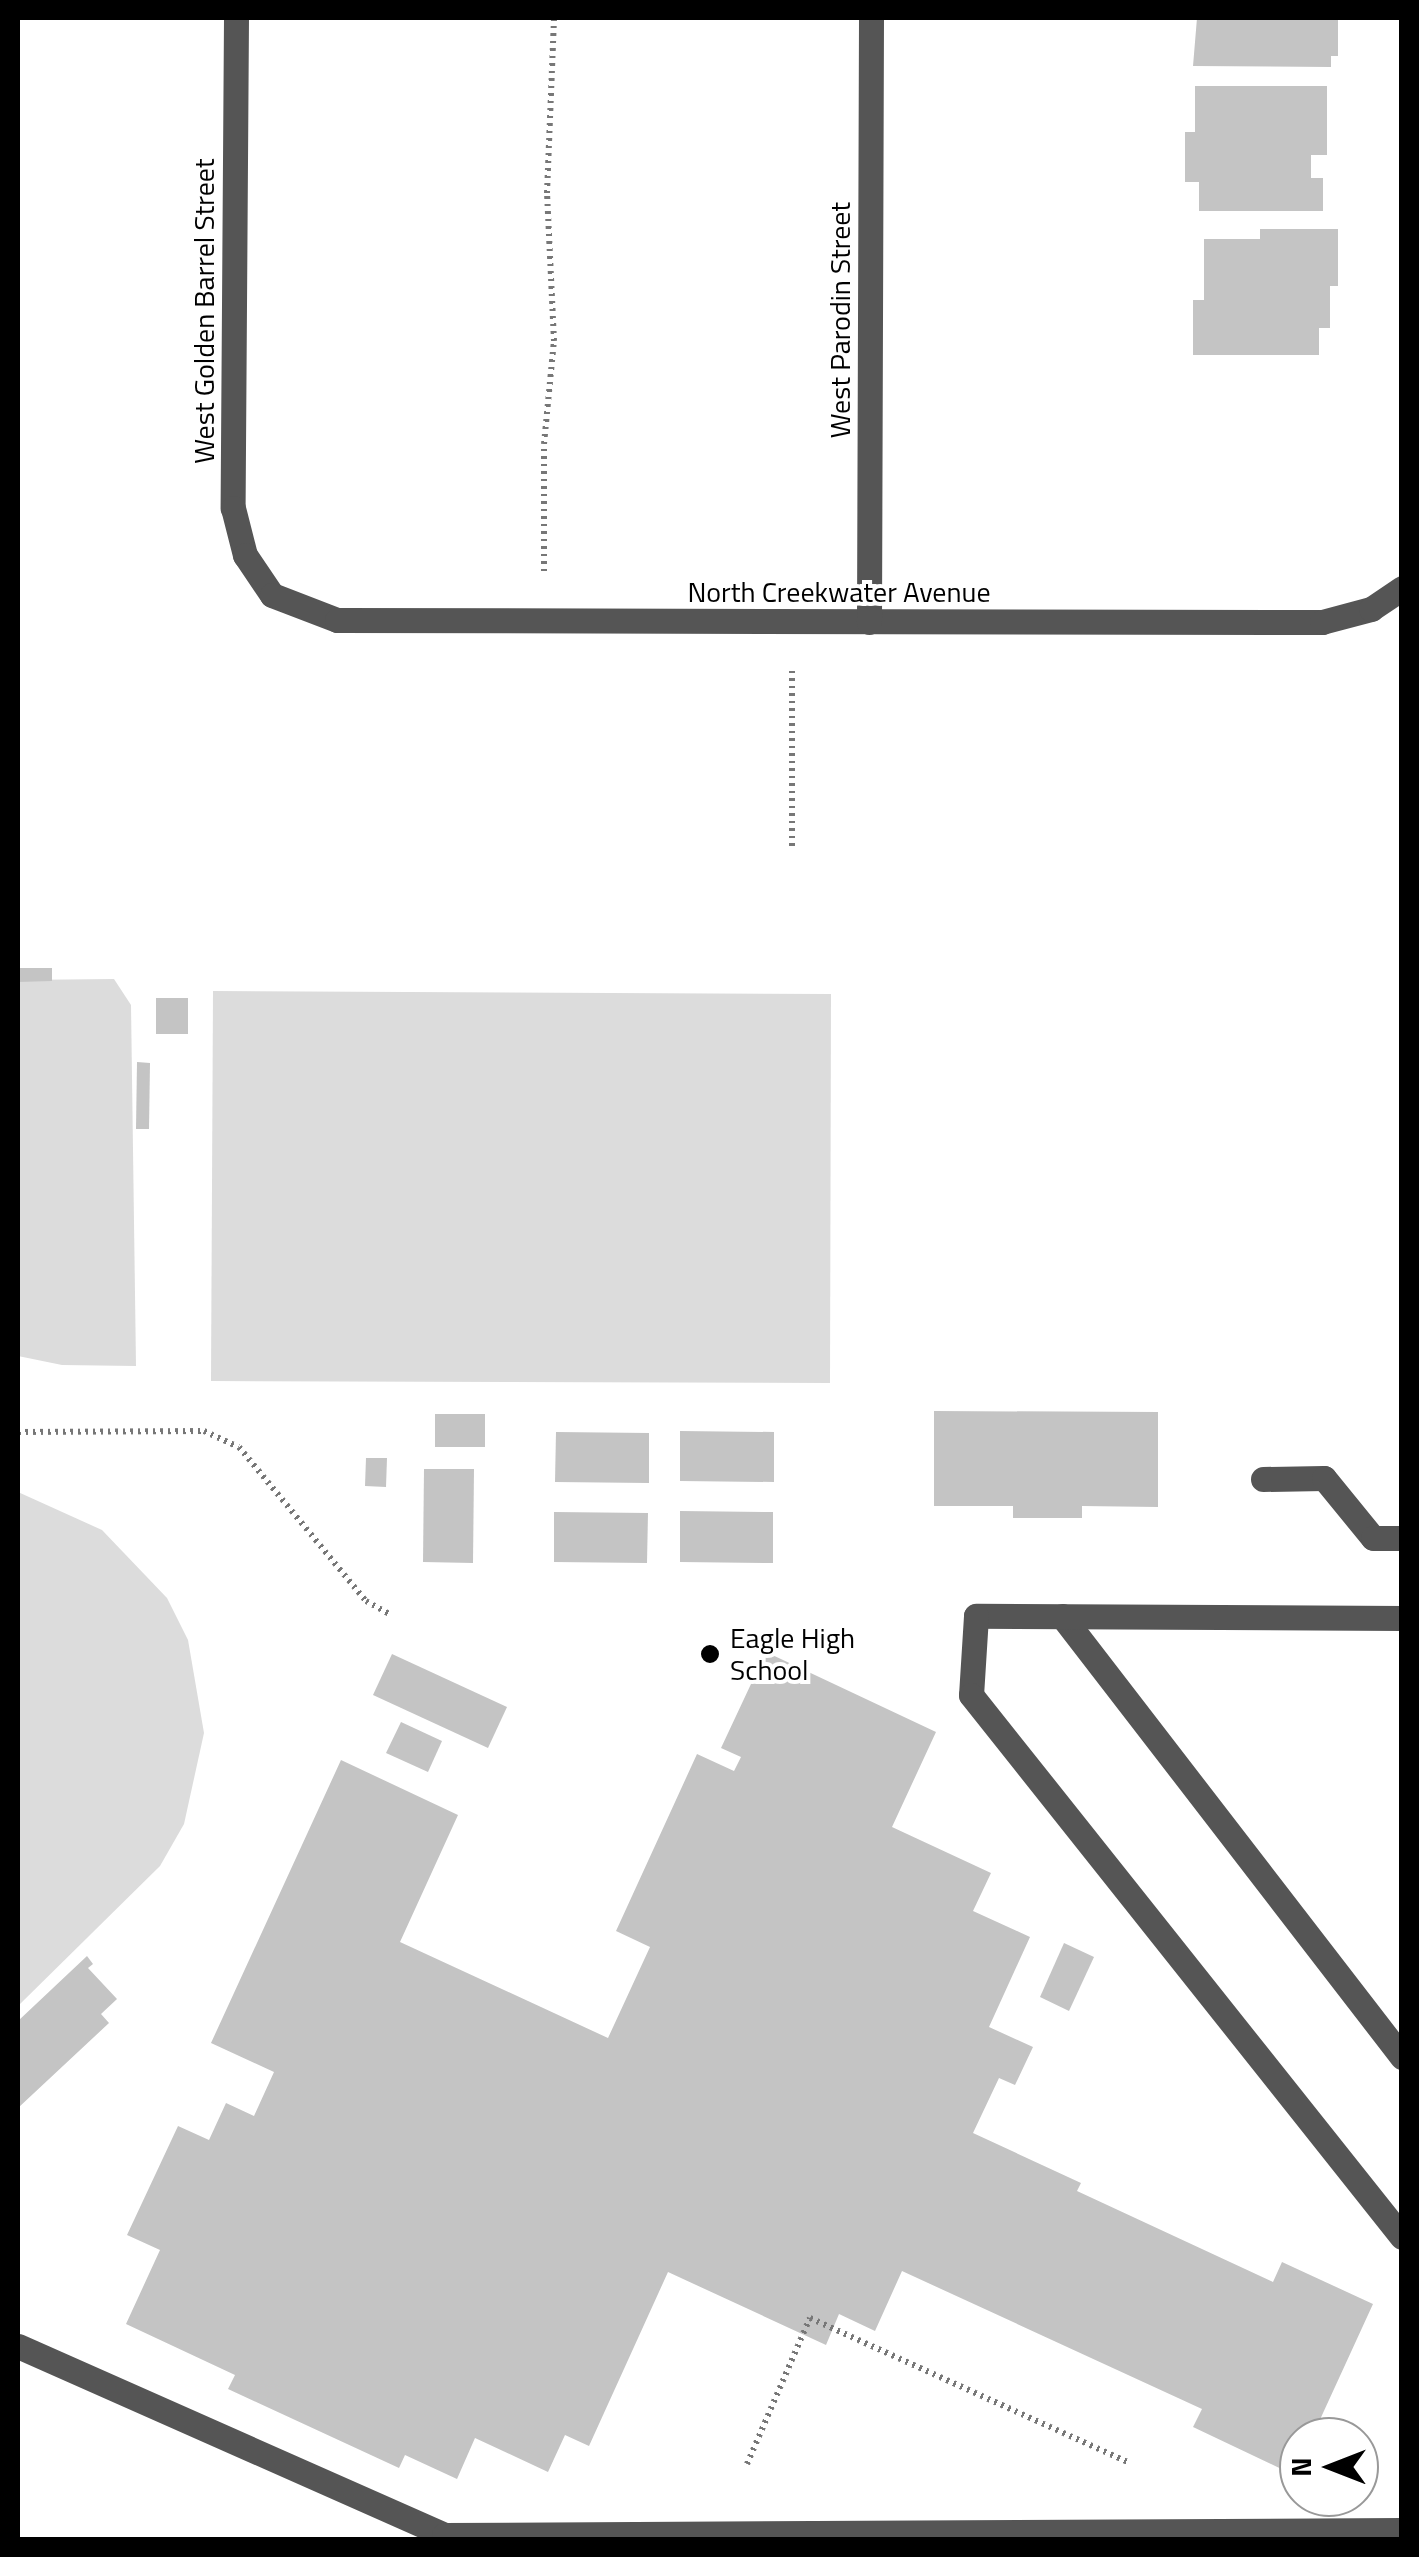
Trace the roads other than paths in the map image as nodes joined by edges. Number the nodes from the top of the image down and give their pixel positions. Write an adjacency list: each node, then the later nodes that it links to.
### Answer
1 (236, 18): 4 (street, West Golden Barrel Street)
2 (871, 18): 5 (street, West Parodin Street)
3 (1402, 588): 5 (street, North Creekwater Avenue)
4 (272, 595): 5 (street, North Creekwater Avenue)
5 (868, 622)
6 (1263, 1479): 7 (street)
7 (1402, 1538)
8 (1062, 1616): 9 (street); 10 (street); 11 (street)
9 (1402, 1618)
10 (1402, 2057)
11 (1402, 2237)
12 (18, 2346): 14 (street)
13 (1402, 2530): 14 (street)
14 (688, 2537)

